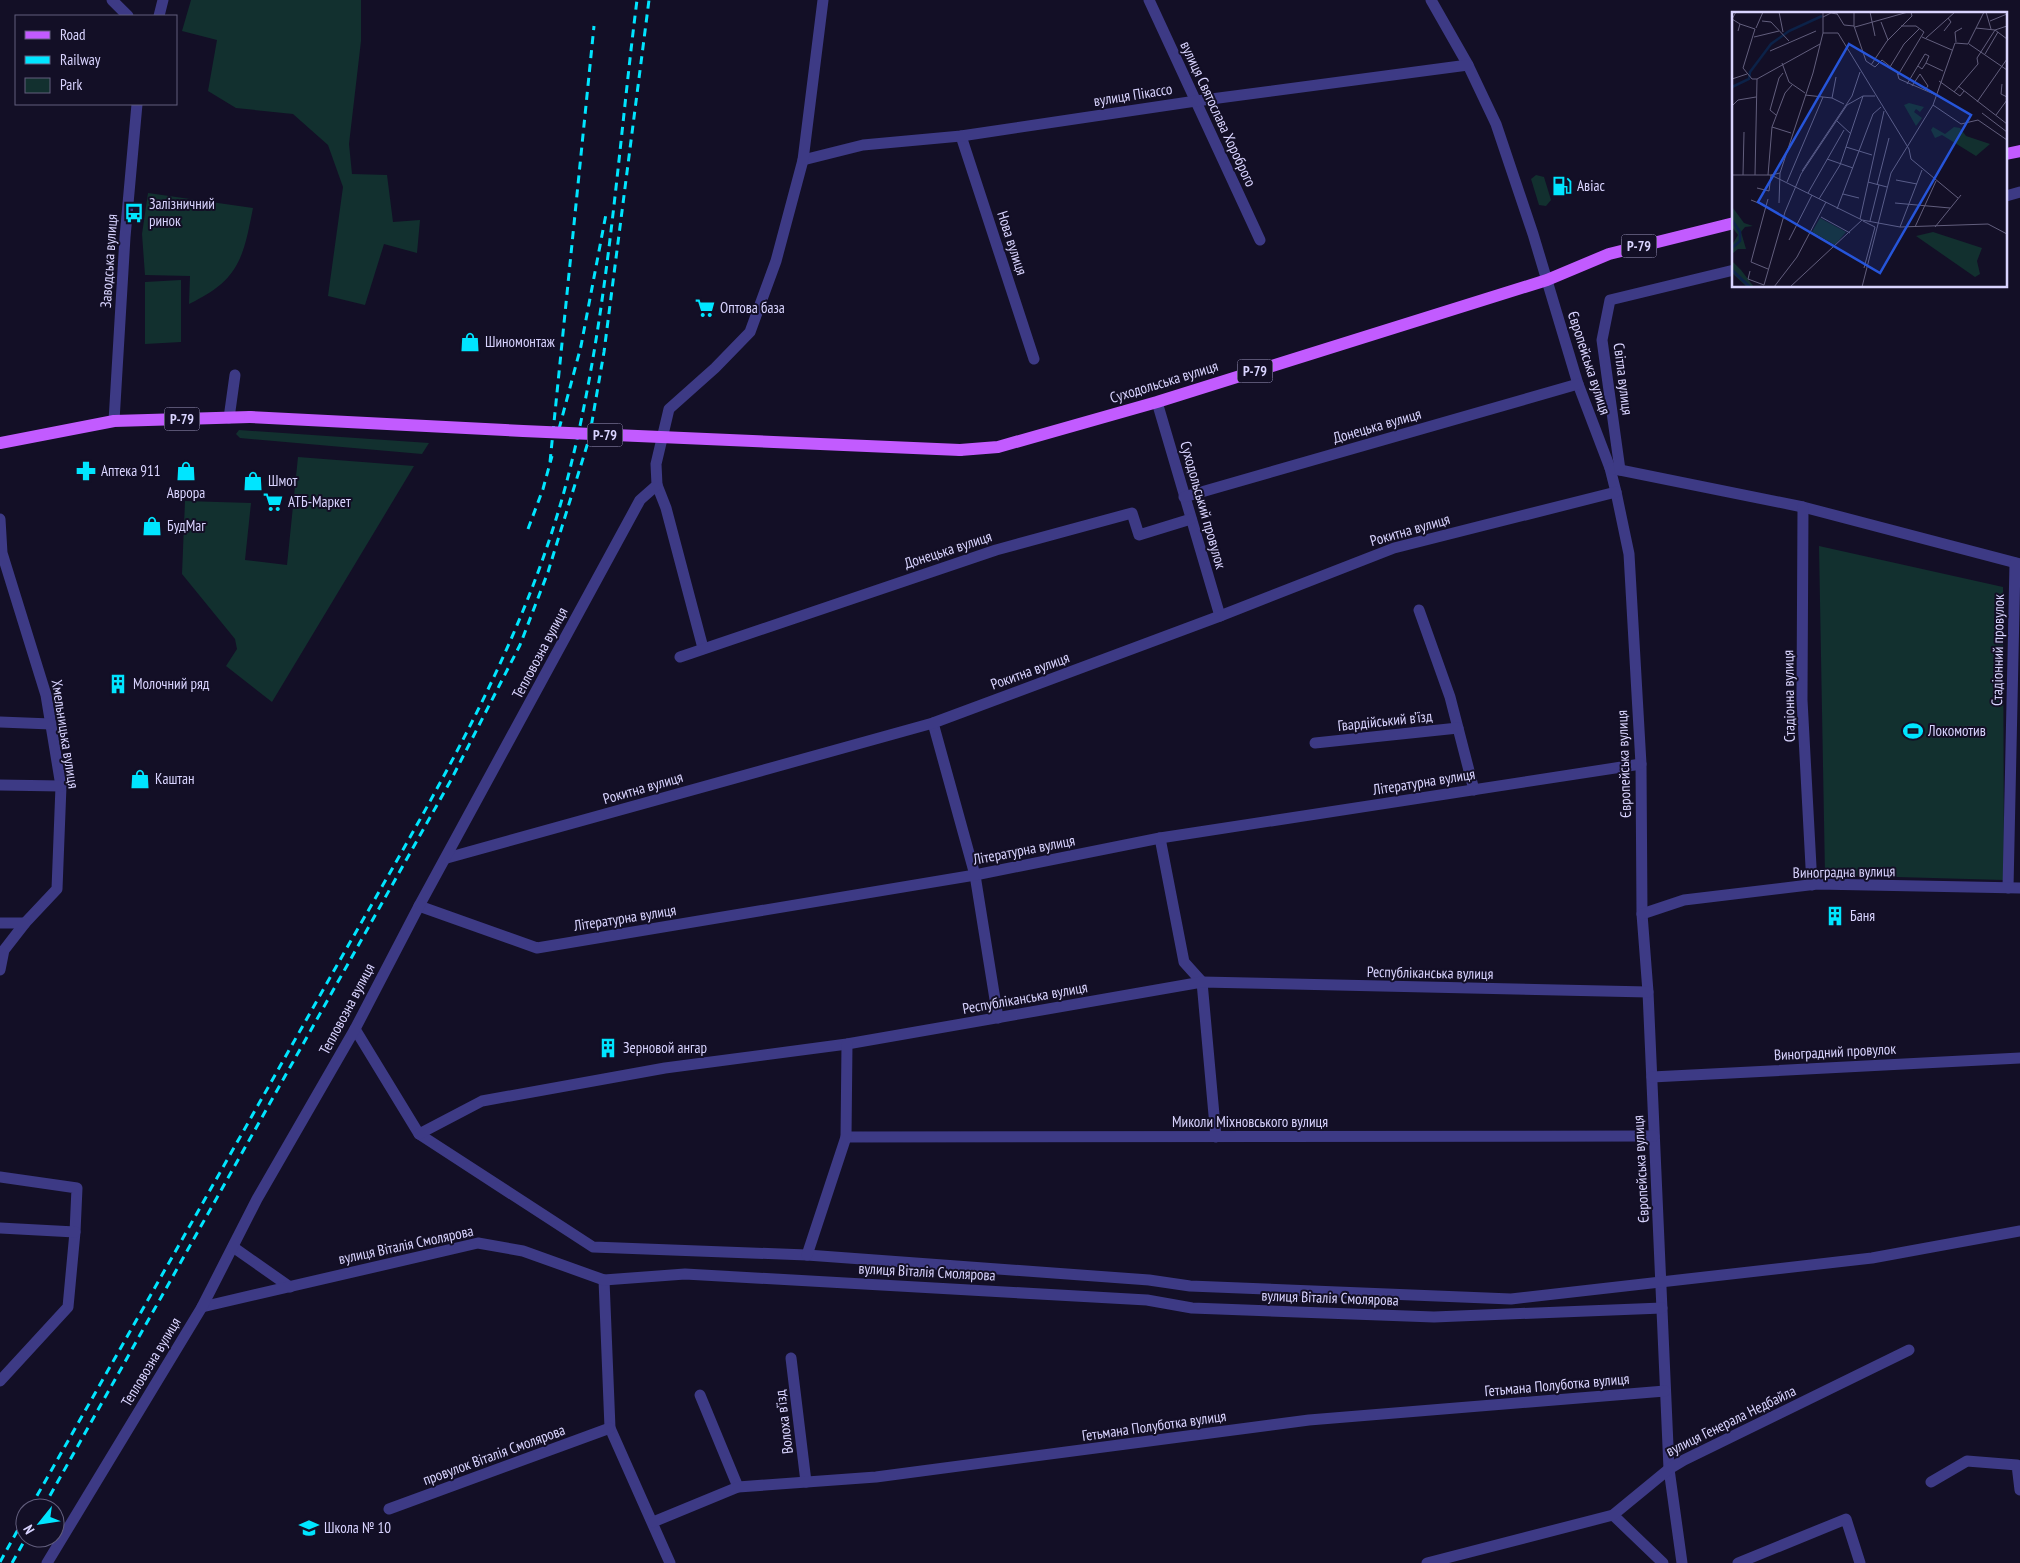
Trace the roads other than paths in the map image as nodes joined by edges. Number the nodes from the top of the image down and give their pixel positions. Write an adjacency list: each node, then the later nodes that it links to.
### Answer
1 (112, 0): 6 (street)
2 (163, 0): 7 (street)
3 (823, 0): 12 (street)
4 (1149, 0): 9 (street, вулиця Святослава Хороброго)
5 (1431, 0): 8 (street, Європейська вулиця)
6 (127, 15)
7 (159, 15)
8 (1468, 65): 9 (street, вулиця Пікассо); 16 (street, Європейська вулиця)
9 (1196, 101): 11 (street, вулиця Пікассо); 14 (street, вулиця Святослава Хороброго)
10 (137, 105): 22 (street, Заводська вулиця)
11 (961, 136): 12 (street, вулиця Пікассо); 17 (street, Нова вулиця)
12 (803, 160): 25 (street)
13 (1732, 223): 16 (main road, Р-79)
14 (1260, 240)
15 (1732, 270): 24 (street, Світла вулиця)
16 (1546, 280): 19 (street, Європейська вулиця); 20 (main road, Суходольська вулиця / Р-79)
17 (1034, 359)
18 (235, 374): 21 (street)
19 (1578, 384): 24 (street, Європейська вулиця); 27 (street, Донецька вулиця)
20 (1157, 402): 21 (main road, Суходольська вулиця / Р-79, bridge); 27 (street, Суходольський провулок)
21 (229, 418): 22 (main road, Р-79)
22 (114, 421): 23 (main road, Р-79)
23 (0, 443)
24 (1615, 469): 26 (street, Європейська вулиця); 28 (street)
25 (657, 485): 35 (street); 47 (street, Тепловозна вулиця)
26 (1616, 492): 34 (street, Рокитна вулиця); 42 (street, Європейська вулиця)
27 (1184, 497): 30 (street, Суходольський провулок)
28 (1802, 507): 31 (street); 49 (street, Стадіонна вулиця)
29 (0, 519): 32 (street, Хмельницька вулиця)
30 (1190, 519): 34 (street, Суходольський провулок); 35 (street, Донецька вулиця)
31 (2017, 564): 50 (street, Стадіонний провулок)
32 (5, 579): 39 (street, Хмельницька вулиця)
33 (1419, 610): 40 (street, Гвардійський в’їзд)
34 (1220, 616): 38 (street, Рокитна вулиця)
35 (703, 648): 36 (street, Донецька вулиця)
36 (680, 657)
37 (0, 722): 39 (street)
38 (932, 723): 47 (street, Рокитна вулиця); 48 (street)
39 (51, 724): 44 (street, Хмельницька вулиця)
40 (1458, 728): 41 (street, Гвардійський в’їзд); 45 (street, Гвардійський в’їзд)
41 (1315, 742)
42 (1641, 764): 45 (street, Літературна вулиця); 52 (street, Європейська вулиця)
43 (0, 785): 44 (street)
44 (61, 786): 54 (street, Хмельницька вулиця)
45 (1474, 790): 46 (street, Літературна вулиця)
46 (1160, 838): 48 (street, Літературна вулиця); 56 (street)
47 (447, 858): 51 (street, Тепловозна вулиця)
48 (975, 875): 51 (street, Літературна вулиця); 58 (street)
49 (1812, 885): 50 (street, Виноградна вулиця); 52 (street, Виноградна вулиця)
50 (2014, 888)
51 (419, 906): 59 (street, Тепловозна вулиця)
52 (1642, 914): 57 (street, Європейська вулиця)
53 (0, 923): 54 (street)
54 (25, 923): 55 (street, Хмельницька вулиця)
55 (0, 970)
56 (1202, 982): 57 (street, Республіканська вулиця); 58 (street, Республіканська вулиця); 65 (street)
57 (1648, 992): 62 (street, Європейська вулиця)
58 (998, 1018): 60 (street, Республіканська вулиця)
59 (355, 1029): 63 (street, вулиця Віталія Смолярова); 71 (street, Тепловозна вулиця)
60 (847, 1044): 63 (street, Республіканська вулиця); 66 (street)
61 (2020, 1058): 62 (street, Виноградний провулок)
62 (1652, 1077): 64 (street, Європейська вулиця)
63 (419, 1134): 72 (street, вулиця Віталія Смолярова)
64 (1654, 1136): 65 (street, Миколи Міхновського вулиця); 74 (street, Європейська вулиця)
65 (1216, 1137): 66 (street, Миколи Міхновського вулиця)
66 (846, 1138): 72 (street)
67 (0, 1177): 70 (street)
68 (0, 1228): 70 (street)
69 (2020, 1231): 74 (street)
70 (76, 1232): 80 (street)
71 (232, 1247): 75 (street); 76 (street, Тепловозна вулиця)
72 (807, 1255): 74 (street, вулиця Віталія Смолярова)
73 (604, 1280): 75 (street, вулиця Віталія Смолярова); 77 (street, вулиця Віталія Смолярова); 83 (street)
74 (1661, 1283): 77 (street, Європейська вулиця)
75 (290, 1287): 76 (street, вулиця Віталія Смолярова)
76 (202, 1307): 93 (street, Тепловозна вулиця)
77 (1662, 1308): 81 (street, Європейська вулиця)
78 (1909, 1350): 85 (street, вулиця Генерала Недбайла)
79 (791, 1358): 86 (street, Волоха в’їзд)
80 (0, 1381)
81 (1665, 1391): 85 (street, Європейська вулиця); 86 (street, Гетьмана Полуботка вулиця)
82 (700, 1395): 88 (street)
83 (610, 1428): 90 (street, провулок Віталія Смолярова); 92 (street)
84 (2018, 1464): 87 (street); 89 (street)
85 (1668, 1469): 91 (street, вулиця Генерала Недбайла); 97 (street, Європейська вулиця)
86 (806, 1482): 88 (street, Гетьмана Полуботка вулиця)
87 (1931, 1482)
88 (738, 1487): 92 (street, Гетьмана Полуботка вулиця)
89 (2020, 1490)
90 (389, 1509)
91 (1613, 1515): 95 (street, вулиця Генерала Недбайла); 96 (street)
92 (653, 1522): 94 (street)
93 (46, 1563)
94 (670, 1563)
95 (1427, 1563)
96 (1663, 1563)
97 (1682, 1563)
98 (1738, 1563): 99 (street)
99 (1860, 1563)

